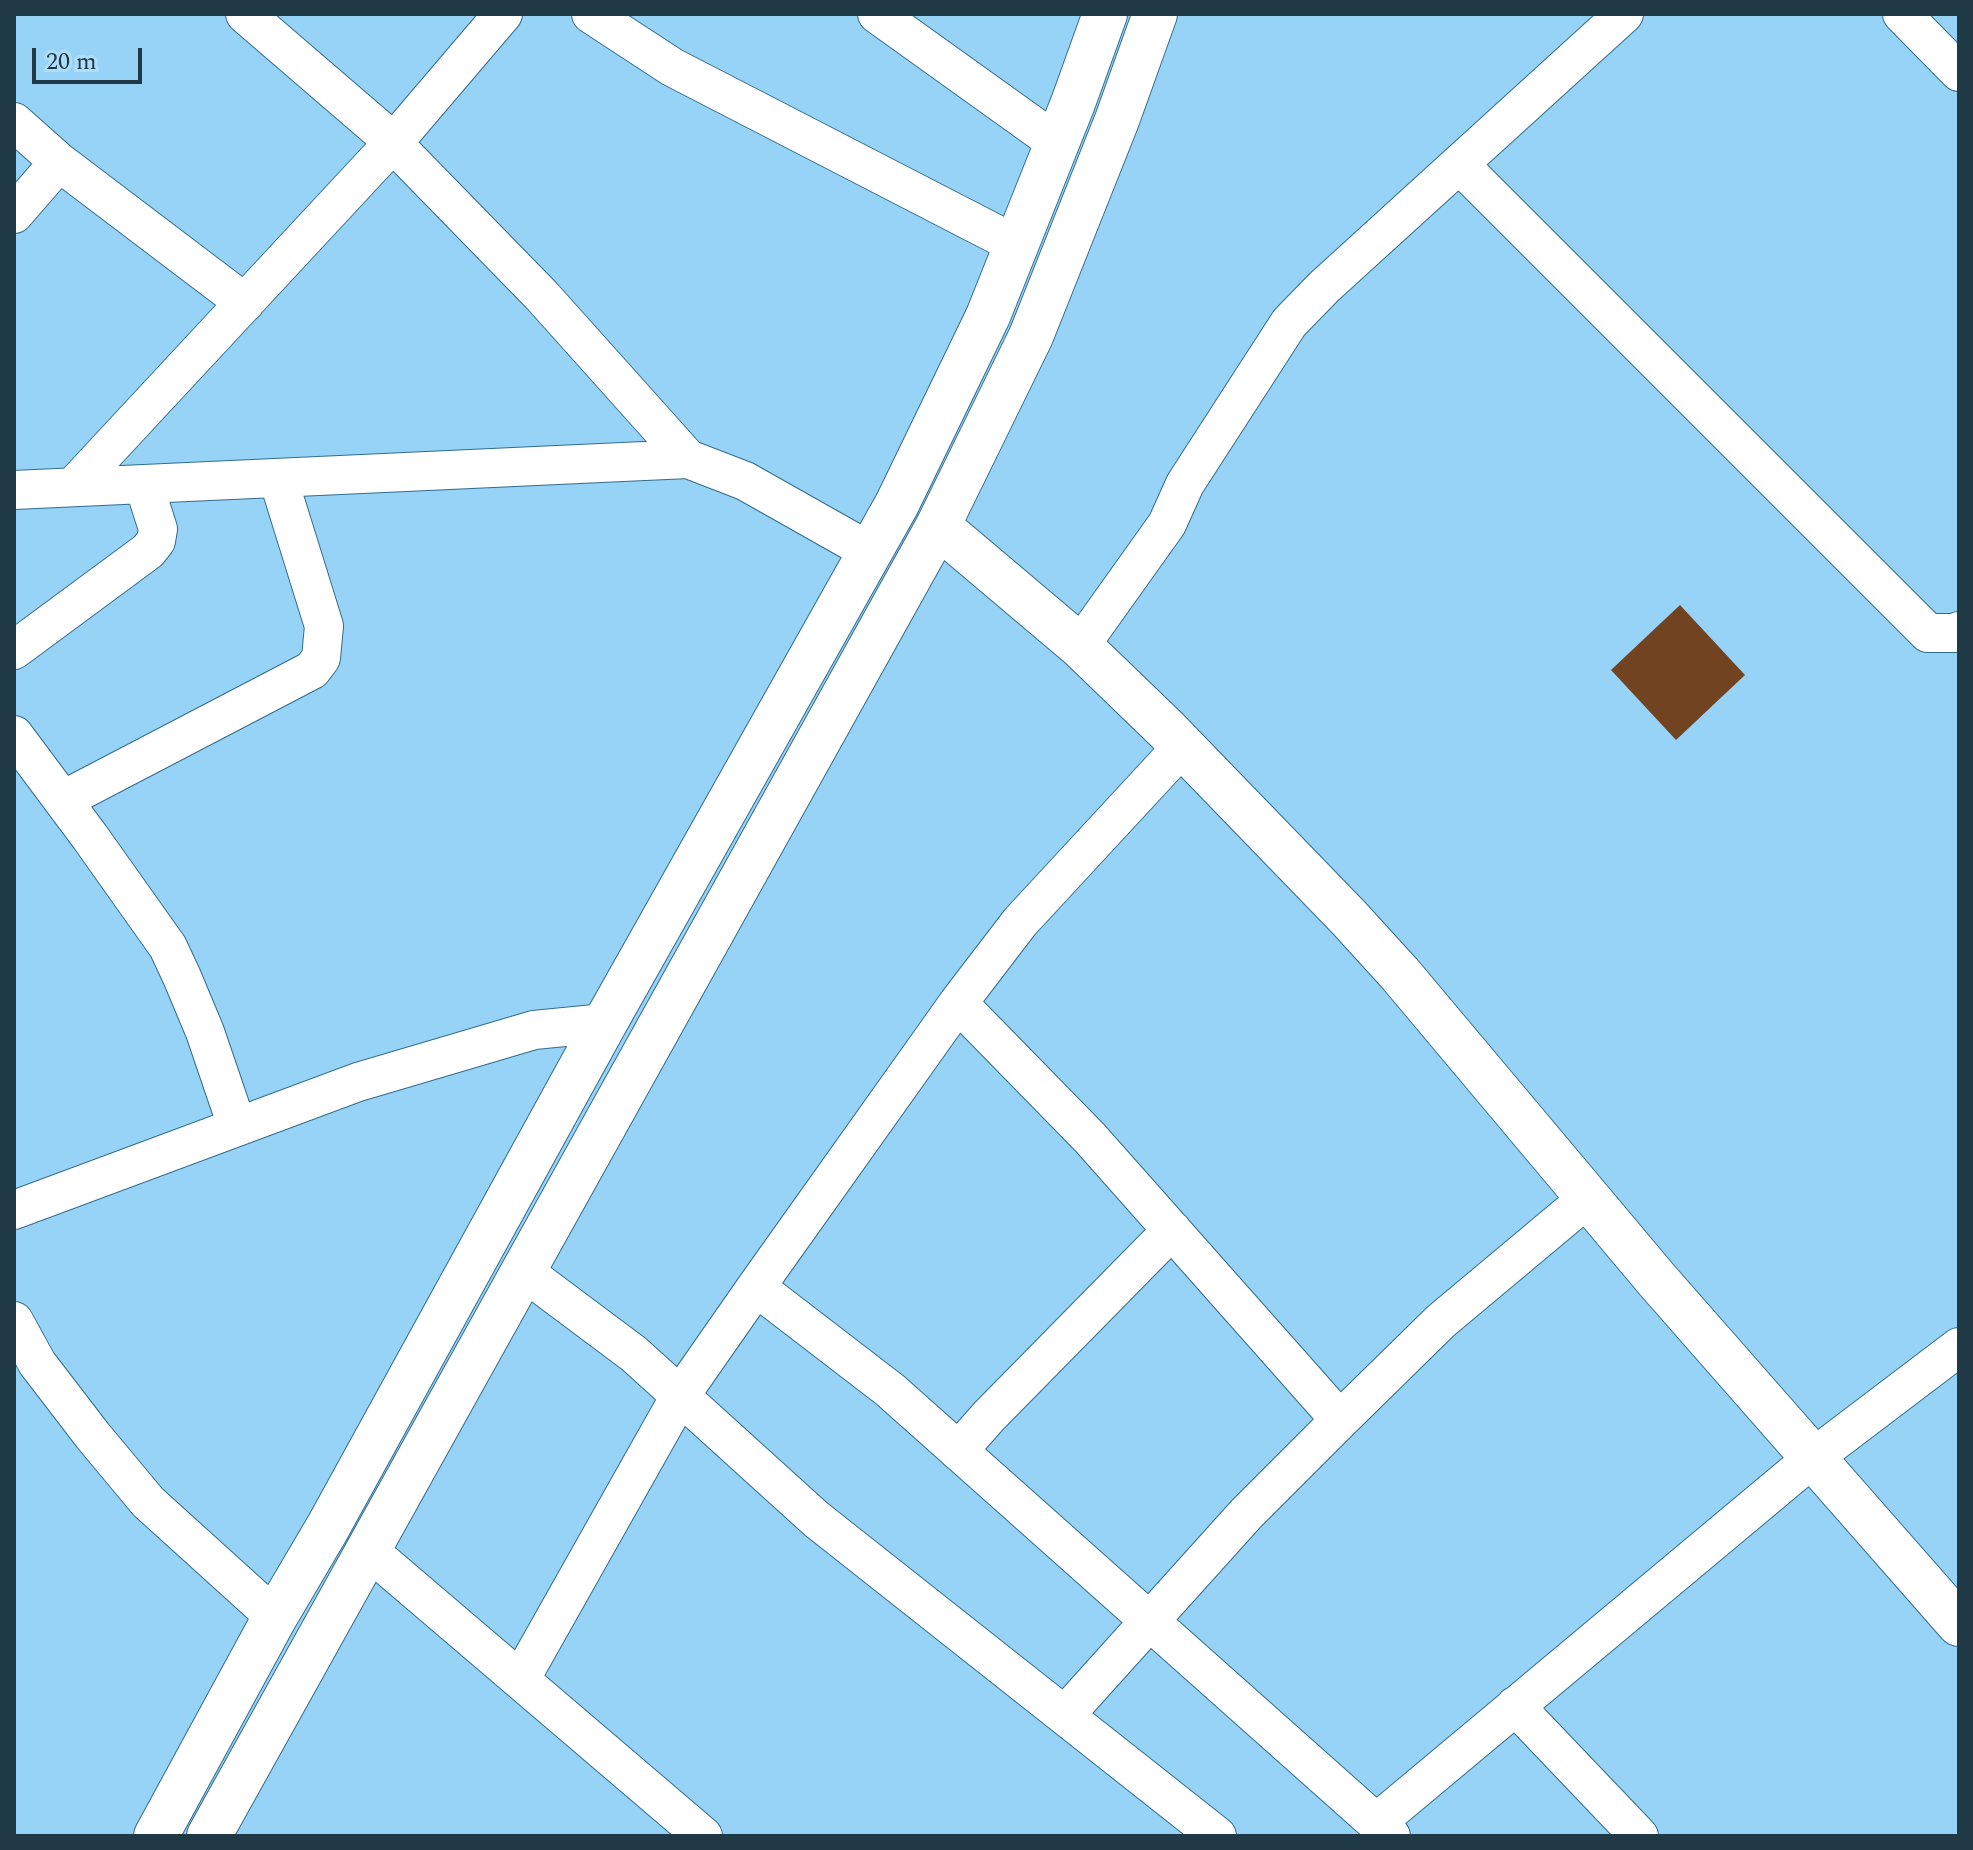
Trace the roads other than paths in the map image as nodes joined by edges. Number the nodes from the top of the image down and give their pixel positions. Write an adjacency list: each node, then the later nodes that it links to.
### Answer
1 (245, 14): 11 (street)
2 (503, 14): 11 (street)
3 (591, 14): 16 (street)
4 (877, 14): 12 (street)
5 (1105, 14): 12 (main road)
6 (1155, 14): 23 (main road)
7 (1624, 14): 14 (street)
8 (1902, 14): 9 (street)
9 (1959, 72)
10 (14, 122): 13 (street)
11 (393, 143): 17 (street); 18 (street)
12 (1057, 143): 16 (main road)
13 (59, 162): 15 (street); 17 (street)
14 (1459, 164): 25 (street); 26 (street)
15 (14, 214)
16 (1017, 245): 24 (main road)
17 (245, 303): 21 (street)
18 (688, 459): 19 (street); 24 (street)
19 (278, 478): 20 (street); 30 (street)
20 (144, 485): 21 (street); 27 (street)
21 (73, 487): 22 (street)
22 (14, 490)
23 (938, 526): 26 (main road); 37 (main road)
24 (869, 551): 32 (main road)
25 (1959, 631)
26 (1080, 646): 29 (main road)
27 (14, 650)
28 (14, 735): 30 (street)
29 (1182, 747): 31 (street); 34 (main road)
30 (63, 800): 33 (street)
31 (958, 1003): 36 (street); 38 (street)
32 (605, 1023): 33 (street); 46 (main road)
33 (237, 1126): 35 (street)
34 (1588, 1198): 42 (street); 44 (main road)
35 (14, 1210)
36 (1172, 1230): 42 (street); 43 (street)
37 (523, 1271): 41 (street); 45 (main road)
38 (756, 1287): 41 (street); 43 (street)
39 (14, 1321): 46 (street)
40 (1959, 1347): 44 (street)
41 (680, 1396): 49 (street); 51 (street)
42 (1340, 1420): 47 (street)
43 (958, 1451): 47 (street)
44 (1814, 1457): 48 (main road); 50 (street)
45 (368, 1550): 49 (street); 54 (main road)
46 (275, 1617): 53 (main road)
47 (1150, 1620): 51 (street); 52 (street)
48 (1959, 1624)
49 (520, 1680): 55 (street)
50 (1515, 1706): 52 (street); 57 (street)
51 (1065, 1715): 56 (street)
52 (1384, 1829)
53 (156, 1836)
54 (209, 1836)
55 (703, 1836)
56 (1217, 1836)
57 (1639, 1836)

